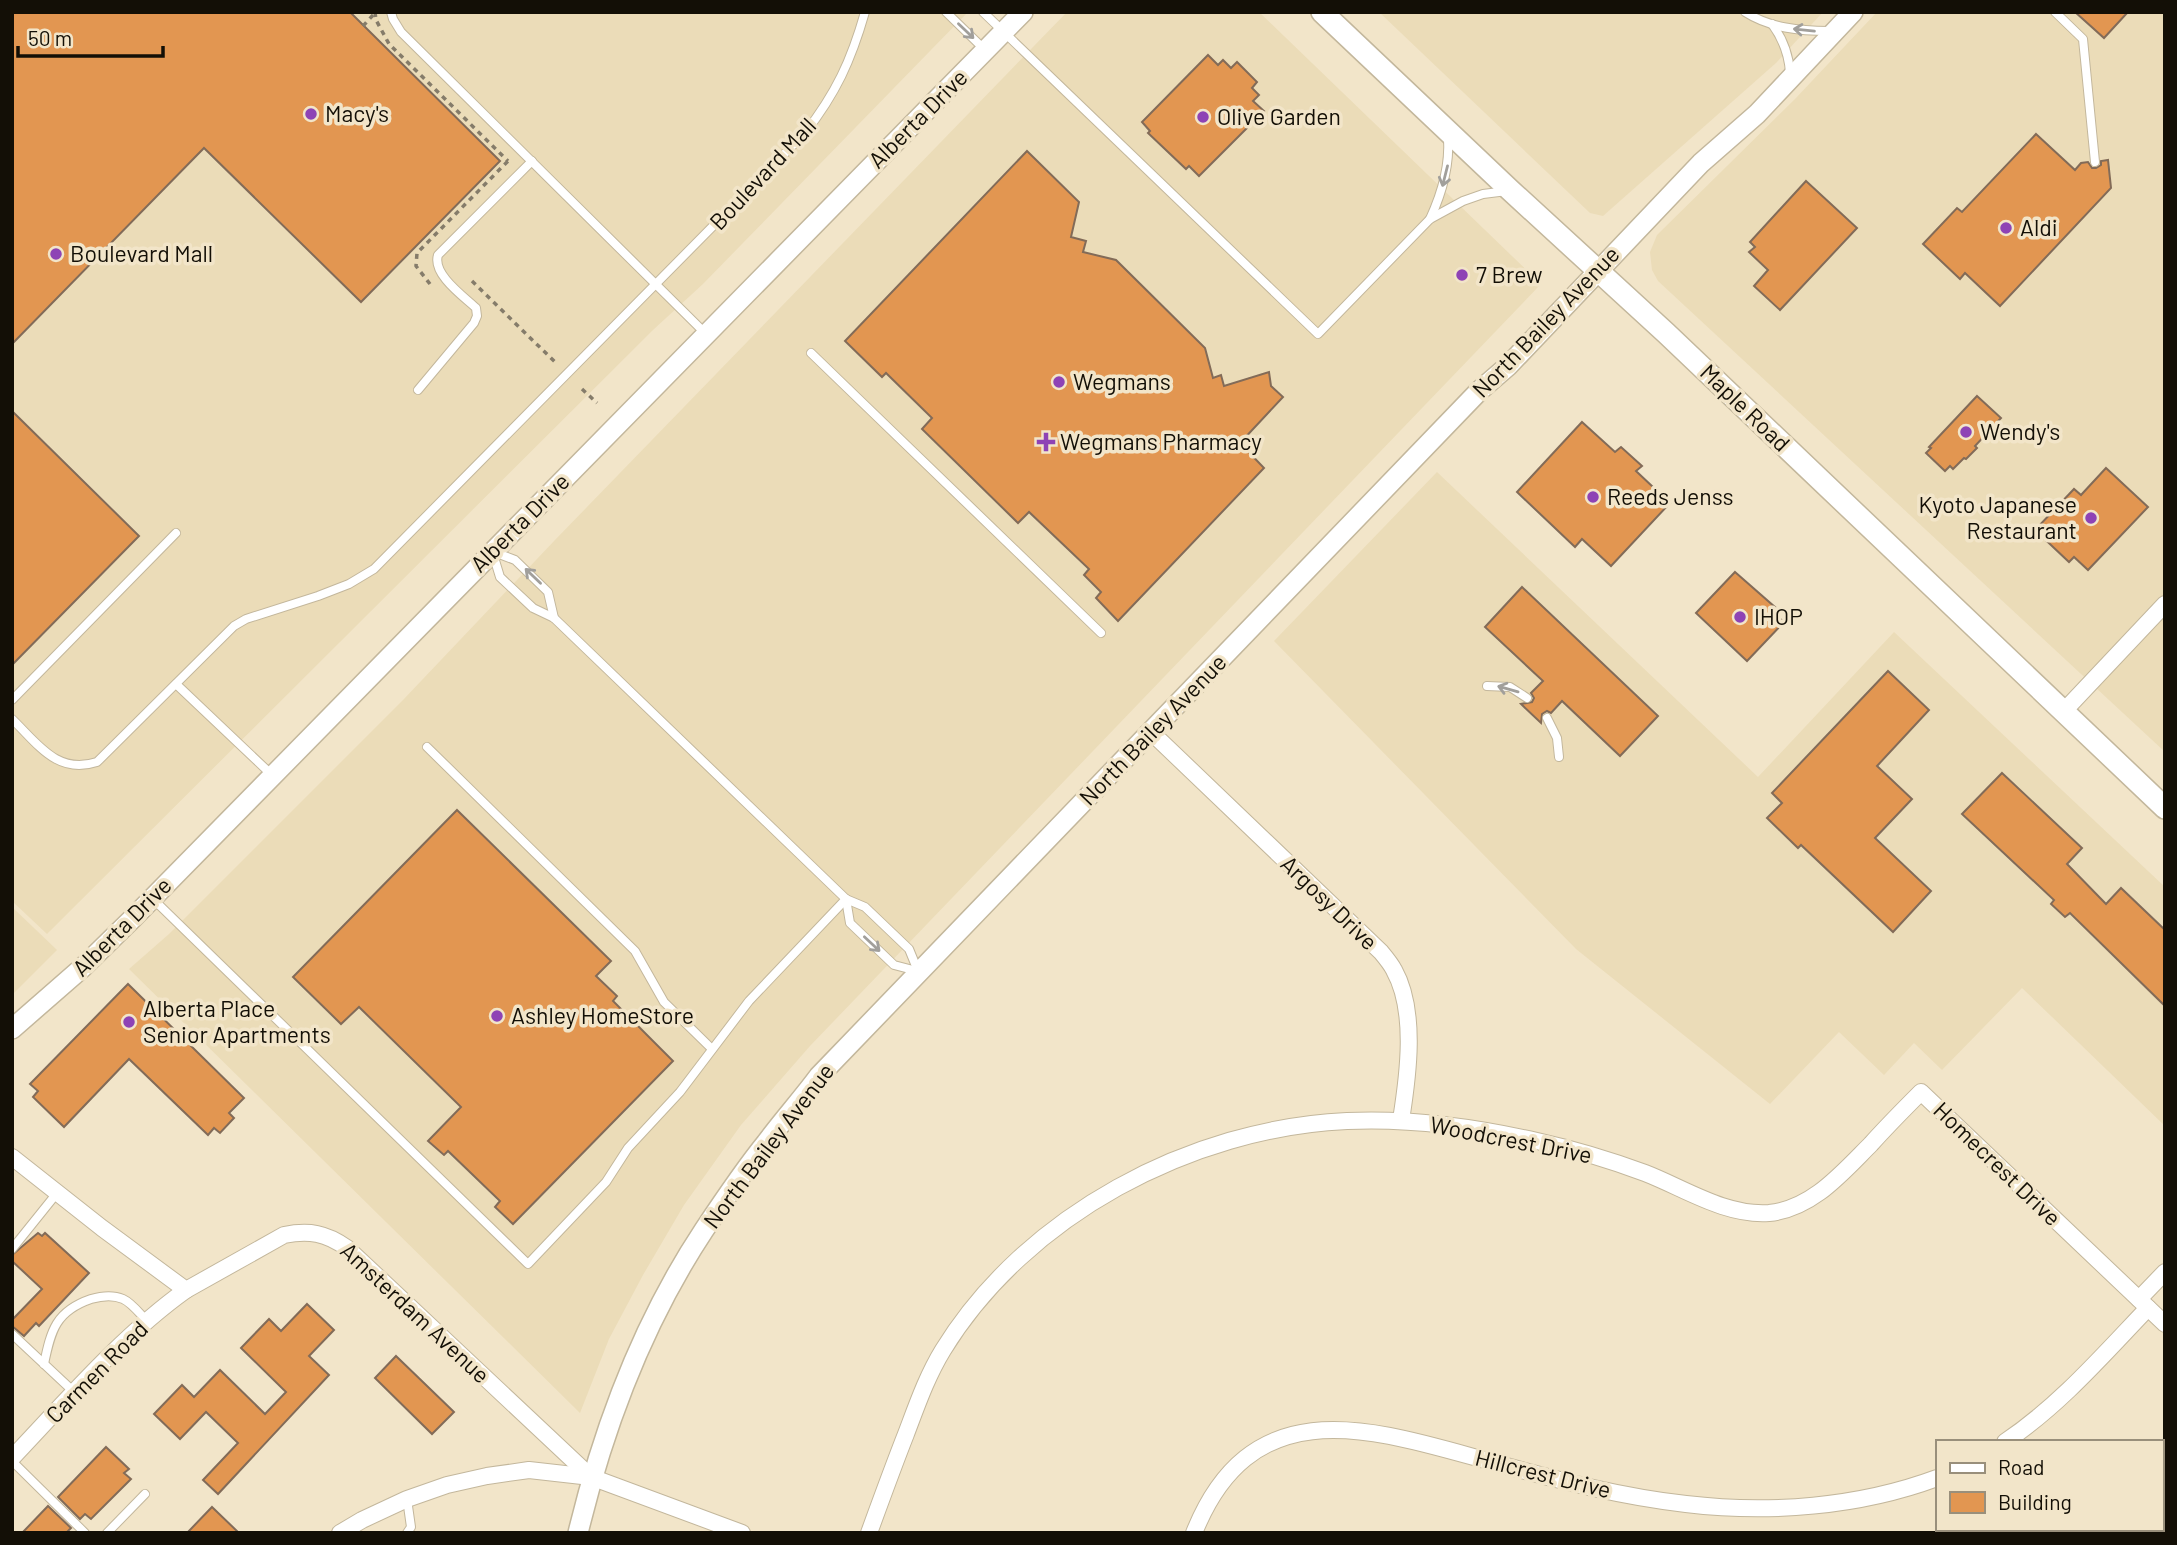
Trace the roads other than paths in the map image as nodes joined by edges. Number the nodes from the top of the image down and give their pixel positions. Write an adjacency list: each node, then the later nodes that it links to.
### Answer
1 (391, 12): 16 (lane)
2 (865, 12): 21 (lane, Boulevard Mall)
3 (946, 12): 13 (lane, one-way to 13)
4 (983, 12): 12 (lane)
5 (1023, 12): 12 (street, Alberta Drive)
6 (1322, 12): 15 (main road, Maple Road)
7 (1745, 12): 10 (lane)
8 (1853, 12): 11 (street, North Bailey Avenue)
9 (2055, 12): 17 (lane)
10 (1772, 24): 11 (lane, one-way to 10); 14 (lane)
11 (1836, 31): 14 (street, North Bailey Avenue)
12 (1003, 32): 13 (street, Alberta Drive); 19 (lane)
13 (985, 50): 22 (street, Alberta Drive)
14 (1790, 79): 20 (street, North Bailey Avenue)
15 (1448, 131): 18 (main road, Maple Road); 19 (lane, one-way to 19)
16 (532, 161): 21 (lane); 24 (lane)
17 (2095, 162)
18 (1510, 190): 19 (lane); 20 (main road, Maple Road)
19 (1430, 219)
20 (1597, 270): 34 (main road, Maple Road); 37 (street, North Bailey Avenue)
21 (657, 284): 22 (lane); 30 (lane, Boulevard Mall)
22 (706, 334): 26 (street, Alberta Drive)
23 (811, 353): 29 (lane)
24 (418, 390)
25 (176, 533): 33 (lane)
26 (492, 552): 28 (lane); 28 (lane, one-way to 26); 40 (street, Alberta Drive)
27 (2165, 604): 34 (street)
28 (554, 618): 43 (lane)
29 (1101, 633)
30 (176, 684): 36 (lane, Boulevard Mall); 40 (lane)
31 (1488, 686): 32 (lane, one-way to 31)
32 (1527, 698)
33 (12, 700)
34 (2064, 711): 41 (main road, Maple Road)
35 (1547, 718): 39 (lane)
36 (12, 719)
37 (1152, 732): 44 (street, North Bailey Avenue); 47 (street, Argosy Drive)
38 (427, 747): 46 (lane)
39 (1559, 757)
40 (272, 775): 42 (street, Alberta Drive)
41 (2165, 808)
42 (152, 898): 45 (street, Alberta Drive); 46 (lane)
43 (846, 899): 44 (lane); 44 (lane, one-way to 44); 46 (lane)
44 (918, 972): 62 (street, North Bailey Avenue)
45 (12, 1029)
46 (712, 1049)
47 (1401, 1120): 49 (street, Woodcrest Drive); 72 (street, Woodcrest Drive)
48 (12, 1157): 50 (street)
49 (1833, 1182): 54 (street, Homecrest Drive)
50 (57, 1193): 51 (lane); 53 (street)
51 (12, 1249)
52 (2165, 1272): 54 (street)
53 (186, 1290): 55 (street, Carmen Road); 62 (street, Amsterdam Avenue)
54 (2143, 1303): 56 (street, Homecrest Drive); 60 (street)
55 (148, 1321): 58 (lane); 59 (street, Carmen Road)
56 (2165, 1324)
57 (12, 1334): 58 (lane)
58 (44, 1364): 59 (lane)
59 (74, 1393): 61 (street, Carmen Road)
60 (2007, 1440)
61 (12, 1459): 66 (lane)
62 (592, 1477): 65 (street); 70 (street, North Bailey Avenue); 71 (street)
63 (1936, 1478): 73 (street, Hillcrest Drive)
64 (145, 1494): 67 (lane)
65 (407, 1499): 68 (street); 69 (lane)
66 (85, 1533)
67 (107, 1533)
68 (340, 1533)
69 (407, 1533)
70 (578, 1533)
71 (743, 1533)
72 (869, 1533)
73 (1194, 1533)

